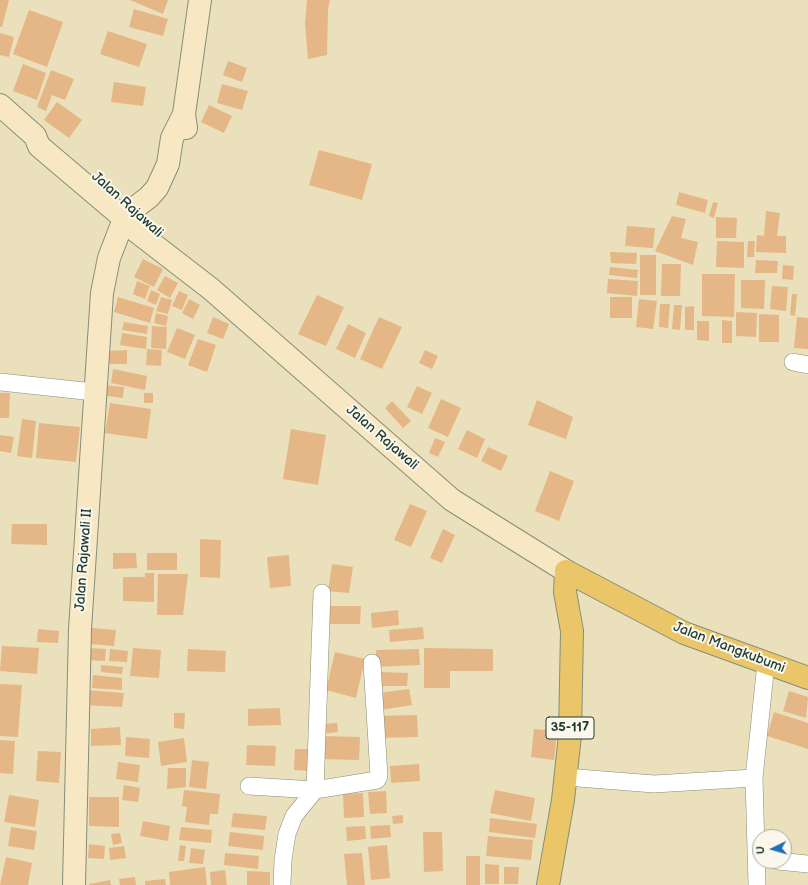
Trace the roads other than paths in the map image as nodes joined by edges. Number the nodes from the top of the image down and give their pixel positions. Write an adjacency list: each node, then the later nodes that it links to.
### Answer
1 (200, 0): 3 (street, Jalan Rajawali II)
2 (0, 105): 3 (street, Jalan Rajawali)
3 (130, 223): 5 (street, Jalan Rajawali II); 6 (street, Jalan Rajawali)
4 (0, 382): 5 (street)
5 (94, 392): 19 (street, Jalan Rajawali II)
6 (566, 571): 9 (main road, Jalan Mangkubumi); 11 (main road, 35-117)
7 (322, 593): 14 (street)
8 (372, 663): 14 (street)
9 (766, 663): 10 (main road, Jalan Mangkubumi); 12 (street)
10 (808, 678)
11 (566, 777): 12 (street); 21 (main road, 35-117)
12 (754, 778): 15 (street)
13 (249, 786): 14 (street)
14 (315, 790): 20 (street)
15 (757, 829)
16 (792, 862): 17 (street)
17 (808, 864)
18 (758, 869): 22 (street)
19 (74, 885)
20 (282, 885)
21 (548, 885)
22 (757, 885)

